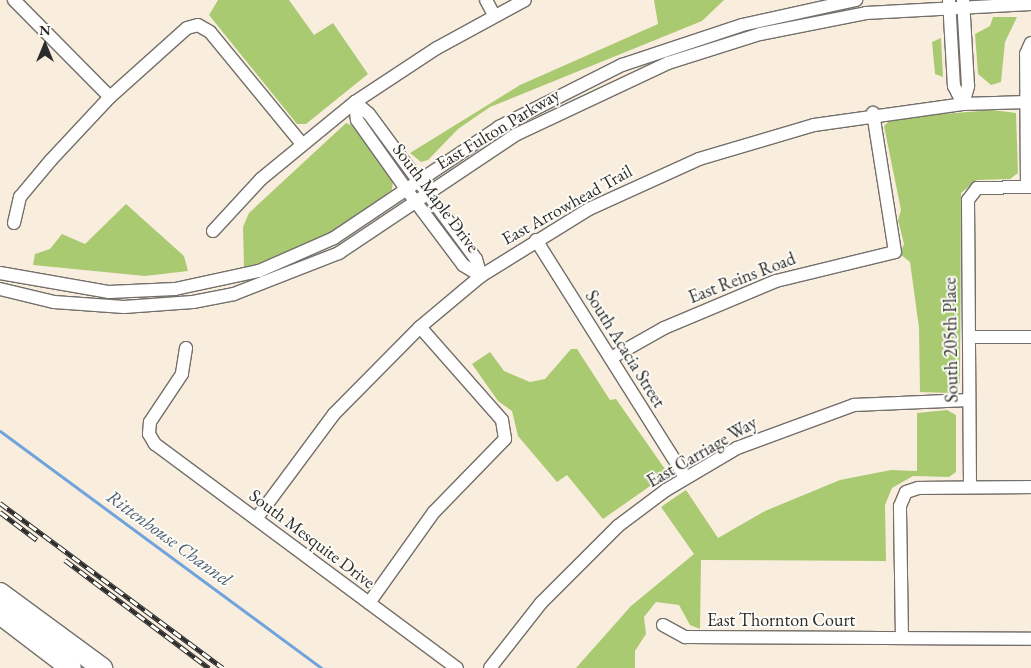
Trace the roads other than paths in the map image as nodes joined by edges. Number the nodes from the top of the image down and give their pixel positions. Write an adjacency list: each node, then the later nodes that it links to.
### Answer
1 (14, 0): 10 (street)
2 (486, 0): 8 (street)
3 (525, 0): 8 (street)
4 (856, 0): 16 (street, East Fulton Parkway)
5 (963, 2): 6 (street, East Fulton Parkway); 7 (street, East Fulton Parkway); 13 (street)
6 (949, 3): 13 (street); 19 (street, East Fulton Parkway)
7 (1031, 4)
8 (494, 15): 11 (street)
9 (1030, 44): 12 (street)
10 (110, 97): 15 (street); 21 (street)
11 (355, 102): 15 (street); 16 (street, South Maple Drive); 18 (street, South Maple Drive)
12 (1027, 102): 13 (street, East Arrowhead Trail); 17 (street)
13 (963, 104): 14 (street, East Arrowhead Trail)
14 (873, 113): 23 (street, East Arrowhead Trail); 31 (street, East Reins Road)
15 (302, 144): 22 (street)
16 (417, 180): 18 (street, East Fulton Parkway); 19 (street, South Maple Drive)
17 (1029, 187): 28 (street, South 205th Place)
18 (406, 189): 20 (street, South Maple Drive); 24 (street, East Fulton Parkway)
19 (426, 193): 20 (street, East Fulton Parkway); 25 (street, South Maple Drive)
20 (415, 201): 25 (street, South Maple Drive); 26 (street, East Fulton Parkway)
21 (14, 223)
22 (213, 231)
23 (536, 240): 25 (street, East Arrowhead Trail); 31 (street, South Acacia Street)
24 (0, 273)
25 (481, 276): 27 (street, East Arrowhead Trail)
26 (0, 289)
27 (420, 327): 36 (street, East Arrowhead Trail); 38 (street)
28 (969, 337): 29 (street); 32 (street, South 205th Place)
29 (1031, 337)
30 (186, 348): 36 (street, South Mesquite Drive)
31 (611, 358): 33 (street, South Acacia Street)
32 (970, 400): 33 (street, East Carriage Way); 34 (street, South 205th Place)
33 (685, 477): 46 (street, East Carriage Way)
34 (970, 487): 35 (street); 41 (street)
35 (1031, 487)
36 (256, 519): 38 (street, South Mesquite Drive)
37 (0, 593): 44 (main road)
38 (369, 603): 45 (street, South Mesquite Drive)
39 (0, 614): 43 (main road)
40 (663, 625): 41 (street, East Thornton Court)
41 (902, 638): 42 (street, East Thornton Court)
42 (1031, 639)
43 (71, 668)
44 (102, 668)
45 (457, 668)
46 (490, 668)

